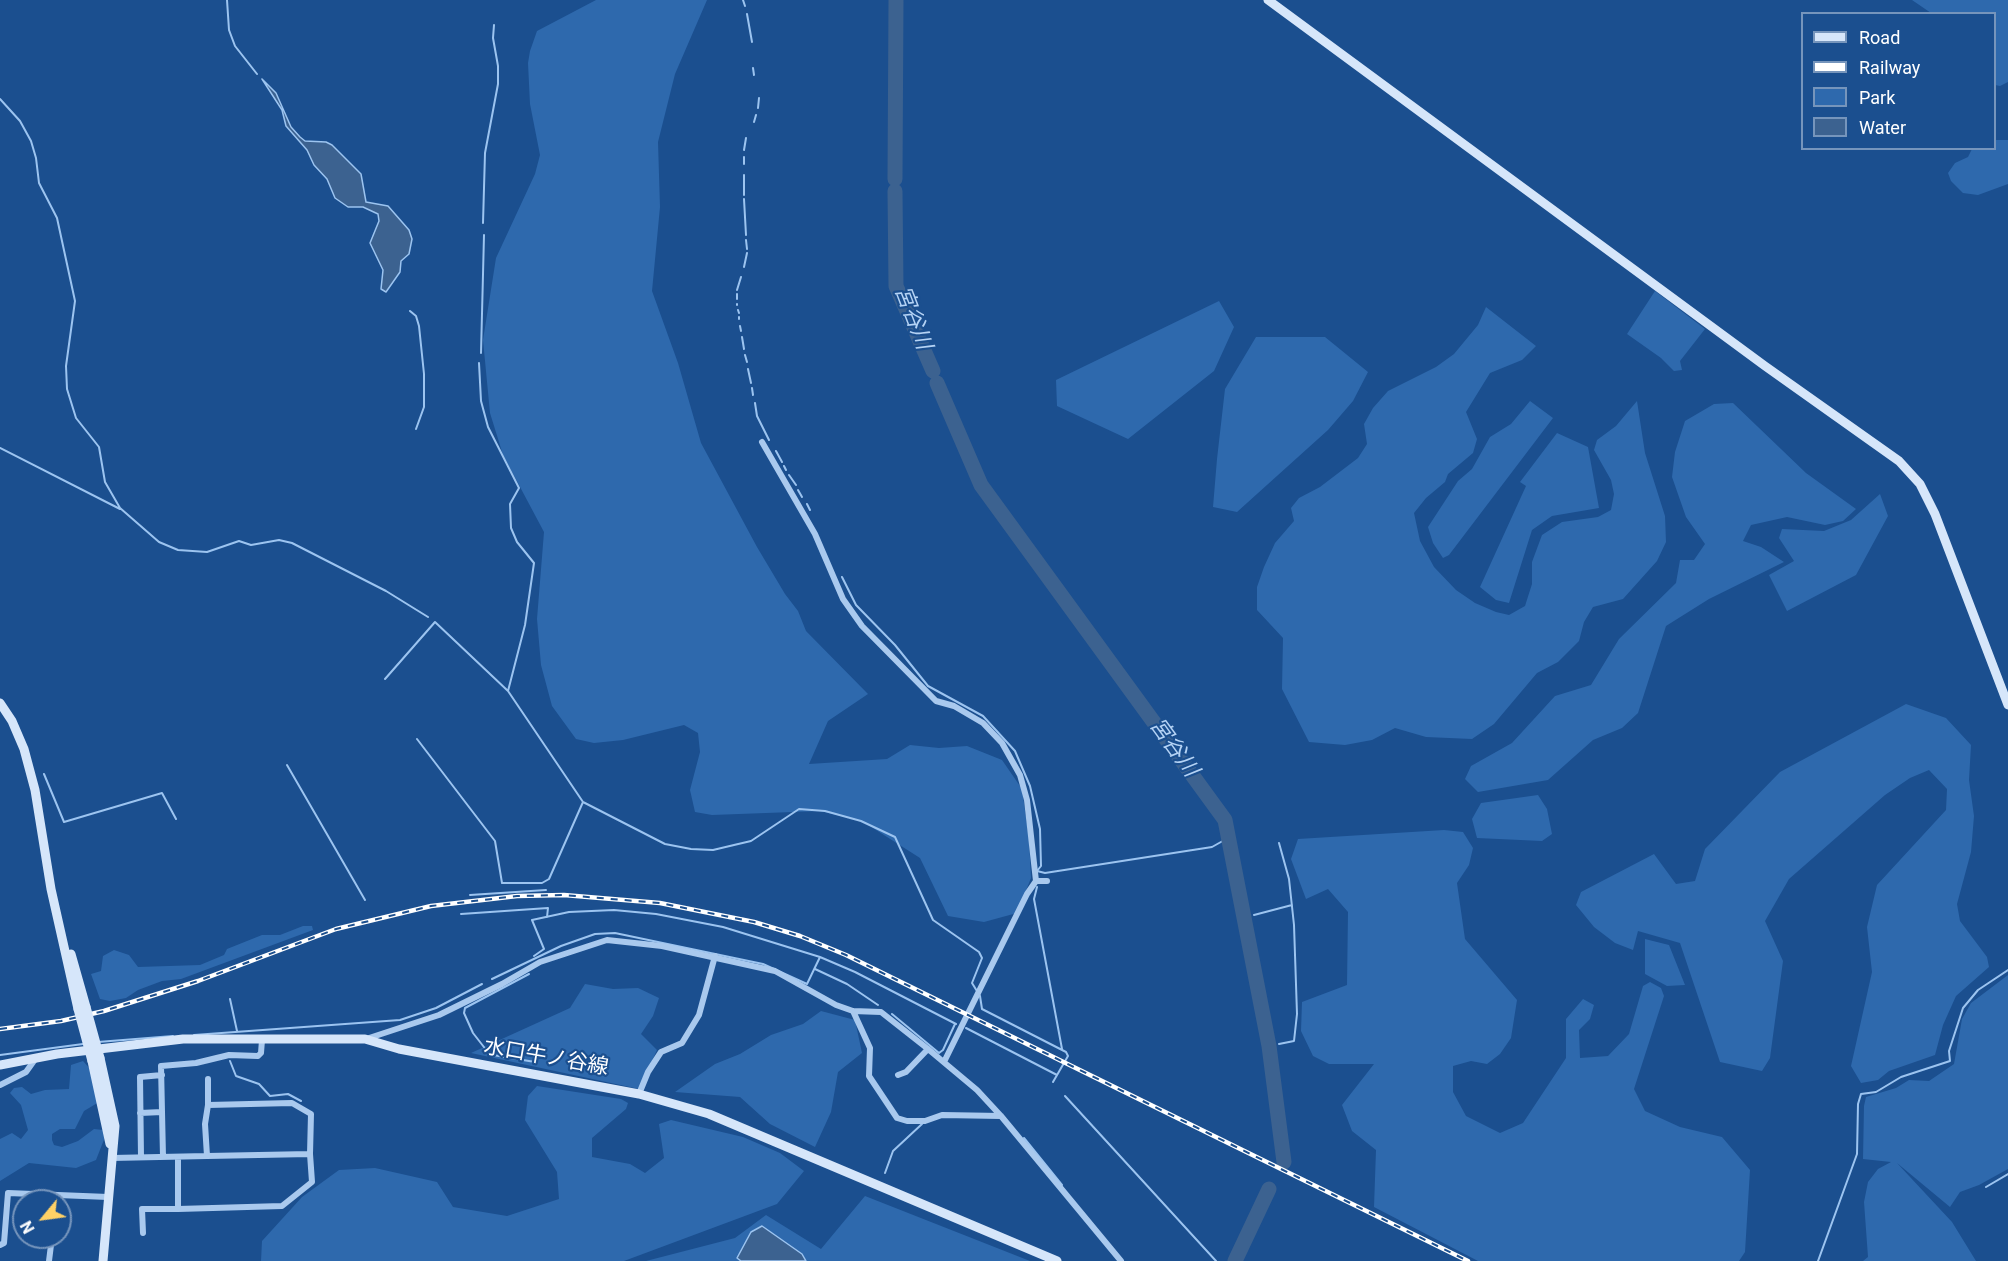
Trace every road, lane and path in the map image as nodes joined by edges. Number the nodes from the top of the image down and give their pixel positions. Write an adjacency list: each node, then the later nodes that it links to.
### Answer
1 (1268, 0): 4 (street)
2 (762, 442): 5 (street)
3 (0, 703): 29 (street, bridge)
4 (2008, 705)
5 (1036, 881): 6 (street); 13 (street)
6 (1047, 881)
7 (715, 956): 8 (street); 9 (street); 19 (street)
8 (853, 1011): 11 (street); 23 (street)
9 (365, 1039): 10 (street, 水口牛ノ谷線); 19 (street, 水口牛ノ谷線)
10 (262, 1040): 12 (street, 水口牛ノ谷線); 15 (street)
11 (928, 1049): 13 (street); 16 (street)
12 (37, 1058): 14 (street, 水口牛ノ谷線); 18 (street)
13 (944, 1062): 23 (street)
14 (0, 1065)
15 (162, 1075): 21 (street); 22 (street)
16 (898, 1075)
17 (208, 1079): 20 (street)
18 (0, 1085)
19 (639, 1094): 37 (street, 水口牛ノ谷線)
20 (208, 1105): 24 (street); 25 (street)
21 (162, 1112): 22 (street); 27 (street)
22 (140, 1113): 26 (street)
23 (1002, 1116): 38 (street)
24 (310, 1154): 25 (street); 33 (street)
25 (207, 1156): 28 (street)
26 (141, 1157): 27 (street); 29 (street)
27 (163, 1157): 28 (street)
28 (178, 1157): 33 (street)
29 (112, 1158): 31 (street)
30 (12, 1193): 35 (street)
31 (108, 1197): 32 (street); 36 (street)
32 (72, 1198)
33 (178, 1209): 34 (street)
34 (143, 1233)
35 (0, 1245)
36 (103, 1261)
37 (1057, 1261)
38 (1121, 1261)

